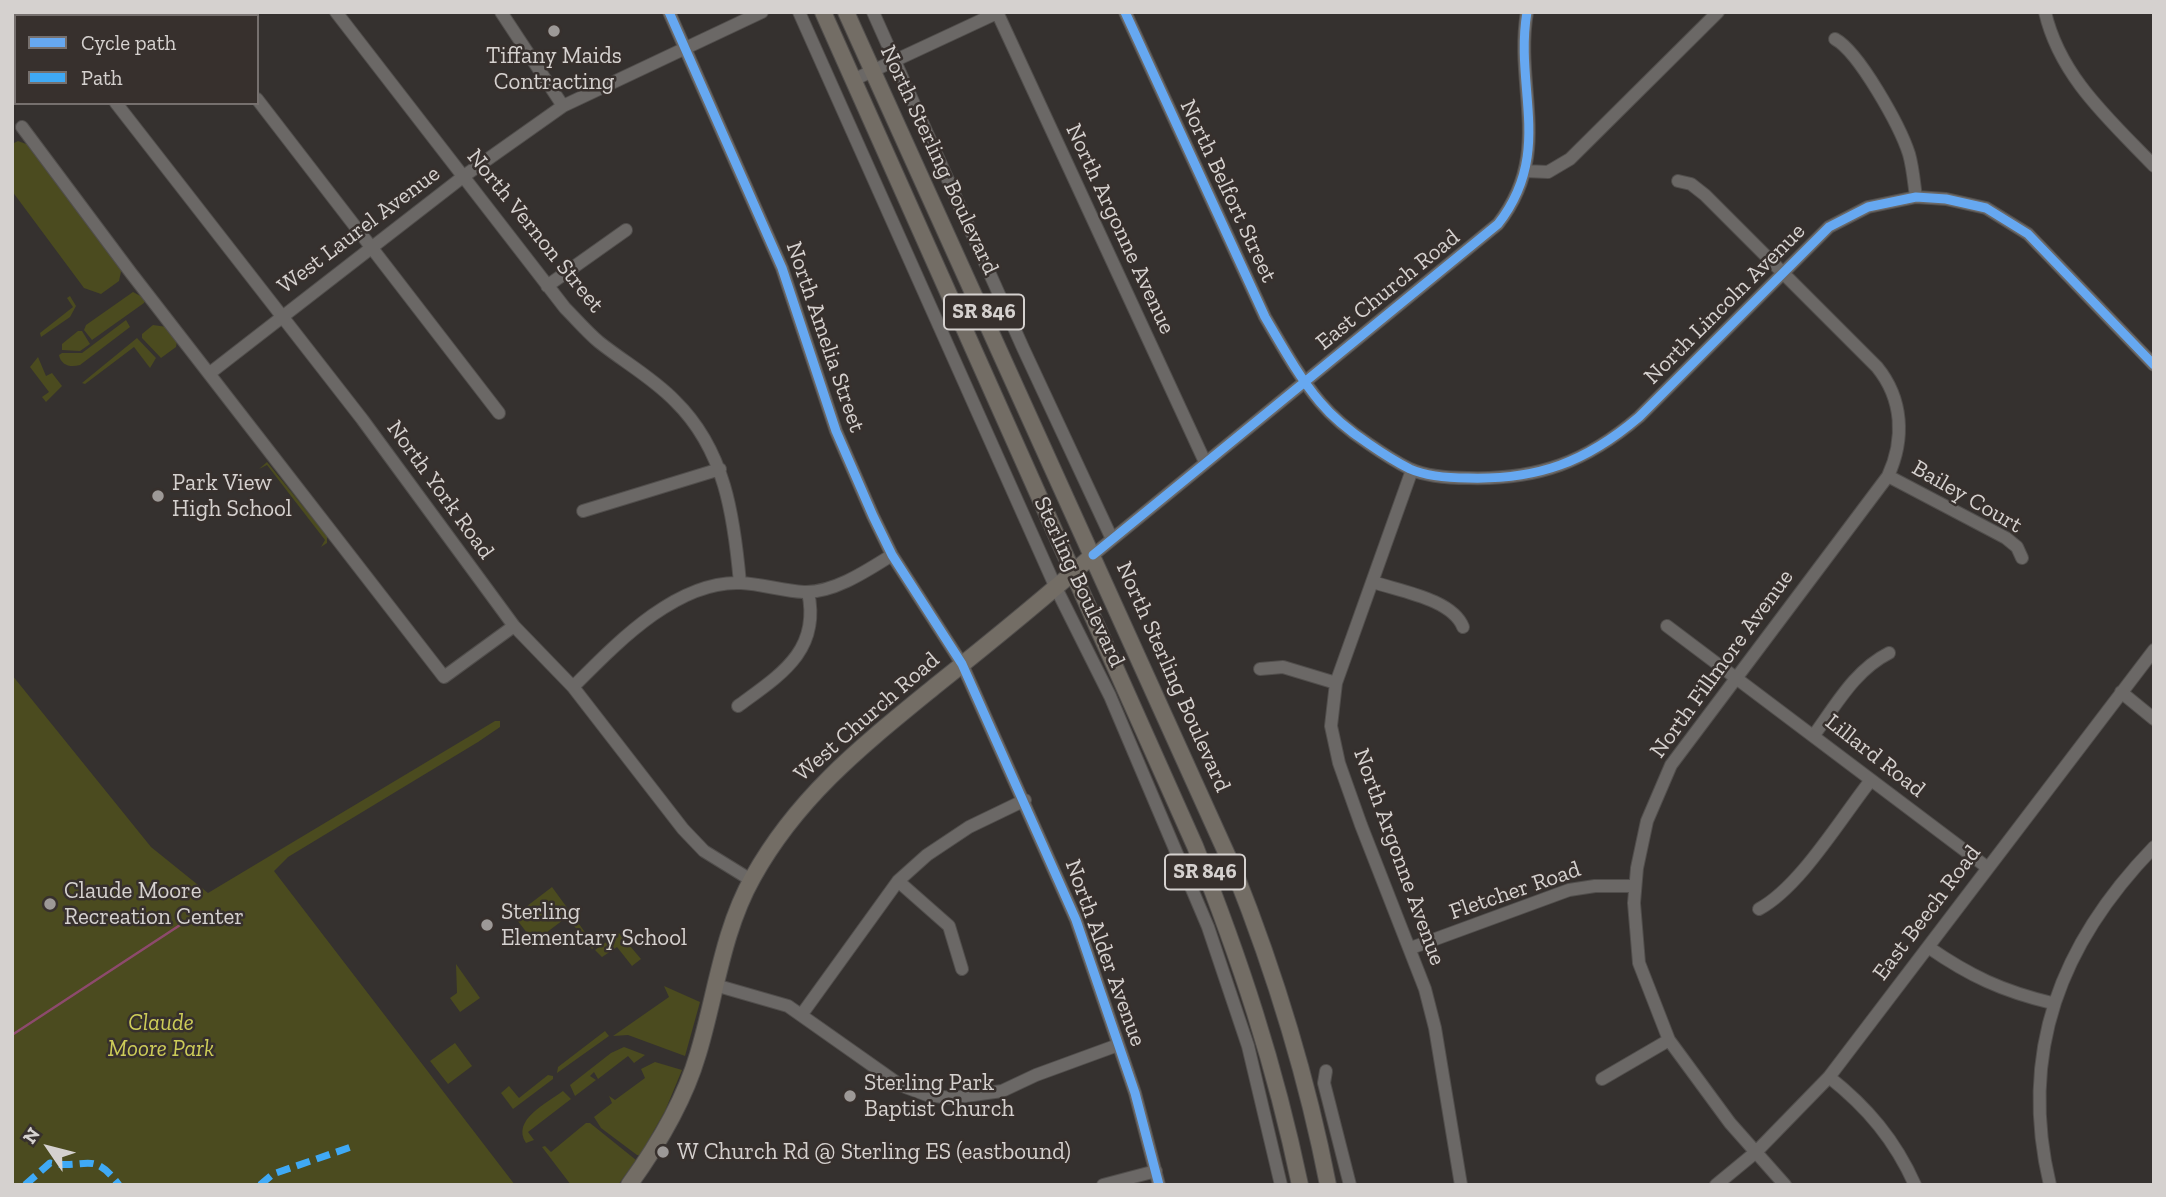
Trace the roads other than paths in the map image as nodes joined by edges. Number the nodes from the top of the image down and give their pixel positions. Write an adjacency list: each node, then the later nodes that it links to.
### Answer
1 (337, 12): 25 (street, North Vernon Street)
2 (501, 12): 21 (street)
3 (669, 12): 15 (street, North Amelia Street)
4 (762, 12): 15 (street, West Laurel Avenue)
5 (799, 12): 49 (street, Sterling Boulevard)
6 (823, 12): 18 (main road, North Sterling Boulevard / SR 846)
7 (846, 12): 17 (main road, North Sterling Boulevard / SR 846)
8 (873, 12): 16 (street)
9 (1125, 12): 35 (street, North Belfort Street)
10 (1527, 12): 24 (street, East Church Road)
11 (1718, 12): 24 (street)
12 (2045, 12): 23 (street)
13 (998, 13): 16 (street); 37 (street, North Argonne Avenue)
14 (1835, 39): 27 (street)
15 (686, 47): 21 (street, West Laurel Avenue); 43 (street, North Amelia Street)
16 (893, 59): 17 (street); 42 (street)
17 (871, 70): 18 (street); 44 (main road, North Sterling Boulevard / SR 846)
18 (853, 80): 46 (main road, North Sterling Boulevard / SR 846)
19 (259, 102): 29 (street)
20 (118, 105): 32 (street, North York Road)
21 (563, 106): 25 (street, West Laurel Avenue)
22 (23, 127): 34 (street)
23 (2154, 166)
24 (1525, 171): 35 (street, East Church Road)
25 (464, 176): 29 (street, West Laurel Avenue); 31 (street, North Vernon Street)
26 (1678, 181): 30 (street, North Fillmore Avenue)
27 (1916, 197): 30 (street, North Lincoln Avenue); 33 (street, North Lincoln Avenue)
28 (626, 230): 31 (street)
29 (372, 246): 32 (street, West Laurel Avenue); 36 (street)
30 (1783, 273): 39 (street, North Lincoln Avenue); 40 (street, North Fillmore Avenue)
31 (547, 286): 38 (street, North Vernon Street)
32 (280, 317): 34 (street, West Laurel Avenue); 51 (street, North York Road)
33 (2154, 365)
34 (210, 373): 51 (street)
35 (1306, 381): 37 (street, East Church Road); 39 (street, North Lincoln Avenue)
36 (499, 413)
37 (1205, 462): 42 (street, East Church Road)
38 (720, 469): 41 (street); 48 (street, North Vernon Street)
39 (1412, 470): 47 (street, North Argonne Avenue)
40 (1888, 476): 45 (street, Bailey Court); 58 (street, North Fillmore Avenue)
41 (583, 511)
42 (1112, 539): 44 (street, East Church Road)
43 (892, 555): 50 (street); 56 (street, North Amelia Street)
44 (1093, 555): 46 (main road, West Church Road); 91 (main road, North Sterling Boulevard / SR 846)
45 (2022, 558)
46 (1073, 573): 49 (main road, West Church Road); 90 (main road, North Sterling Boulevard / SR 846)
47 (1373, 582): 53 (street); 59 (street, North Argonne Avenue)
48 (740, 583): 50 (street); 60 (street)
49 (1056, 588): 56 (main road, West Church Road); 89 (street, Sterling Boulevard)
50 (808, 592): 62 (street)
51 (514, 626): 60 (street, North York Road)
52 (1667, 626): 58 (street, Lillard Road)
53 (1463, 627)
54 (2154, 650): 61 (street, East Beech Road)
55 (1889, 653): 64 (street)
56 (962, 664): 66 (street, North Alder Avenue); 69 (main road, West Church Road)
57 (1260, 669): 59 (street)
58 (1736, 678): 64 (street, Lillard Road); 71 (street, North Fillmore Avenue)
59 (1336, 683): 74 (street, North Argonne Avenue)
60 (573, 687): 69 (street, North York Road)
61 (2121, 692): 63 (street); 68 (street, East Beech Road)
62 (738, 706)
63 (2154, 719)
64 (1814, 735): 65 (street, Lillard Road)
65 (1871, 780): 68 (street, Lillard Road); 72 (street)
66 (1025, 800): 70 (street); 80 (street, North Alder Avenue)
67 (2154, 847): 77 (street)
68 (1987, 868): 73 (street, East Beech Road)
69 (751, 880): 76 (main road, West Church Road)
70 (898, 881): 75 (street); 78 (street)
71 (1634, 886): 74 (street, Fletcher Road); 79 (street, North Fillmore Avenue)
72 (1759, 909)
73 (1928, 947): 77 (street); 82 (street, East Beech Road)
74 (1411, 948): 93 (street, North Argonne Avenue)
75 (962, 969)
76 (715, 985): 78 (street); 86 (main road, West Church Road)
77 (2052, 1003): 97 (street)
78 (802, 1014): 80 (street)
79 (1669, 1040): 83 (street); 84 (street, North Fillmore Avenue)
80 (1118, 1045): 85 (street, North Alder Avenue)
81 (1326, 1071): 92 (street)
82 (1829, 1077): 84 (street, East Beech Road); 96 (street)
83 (1602, 1079)
84 (1756, 1152): 94 (street, East Beech Road); 95 (street, North Fillmore Avenue)
85 (1156, 1171): 87 (street); 88 (street, North Alder Avenue)
86 (629, 1185)
87 (1103, 1185)
88 (1159, 1185)
89 (1281, 1185)
90 (1300, 1185)
91 (1328, 1185)
92 (1350, 1185)
93 (1461, 1185)
94 (1716, 1185)
95 (1785, 1185)
96 (1915, 1185)
97 (2050, 1185)

